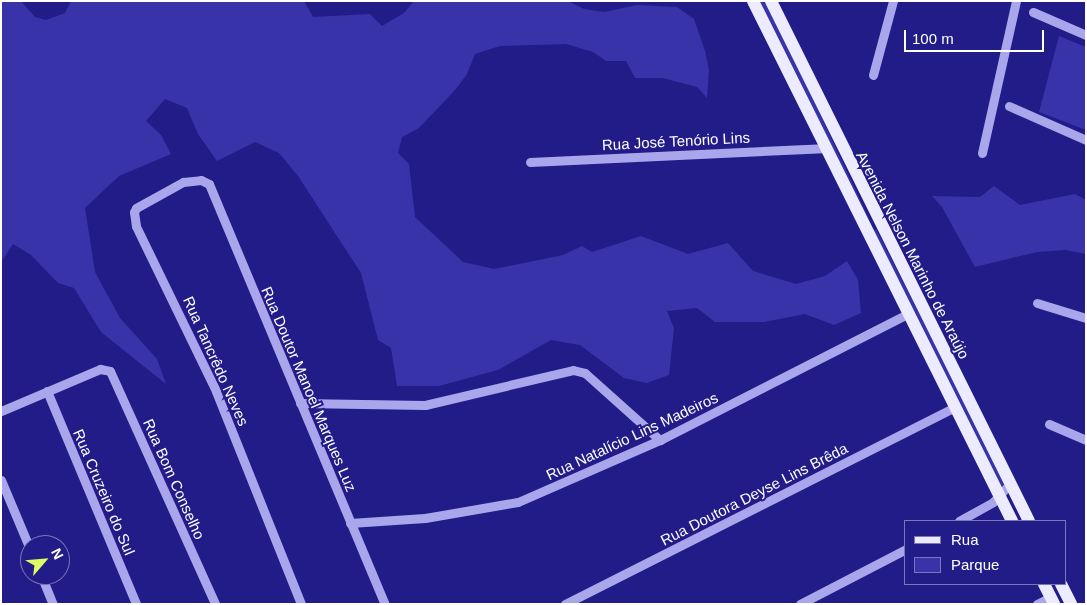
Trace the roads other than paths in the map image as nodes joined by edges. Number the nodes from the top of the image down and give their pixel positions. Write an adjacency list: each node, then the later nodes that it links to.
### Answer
1 (753, 1): 10 (main road, Avenida Nelson Marinho de Araújo)
2 (771, 1): 14 (main road, Avenida Nelson Marinho de Araújo)
3 (893, 1): 7 (street)
4 (1016, 1): 11 (street)
5 (1033, 12): 6 (street)
6 (1086, 35)
7 (873, 75)
8 (1009, 106): 9 (street)
9 (1086, 140)
10 (824, 148): 12 (street, Rua José Tenório Lins); 15 (main road, Avenida Nelson Marinho de Araújo)
11 (982, 153)
12 (530, 162)
13 (209, 184): 20 (street, Rua Doutor Manoel Marques Luz); 42 (street, Rua Tancrêdo Neves)
14 (878, 223): 15 (main road); 27 (main road, Avenida Nelson Marinho de Araújo)
15 (864, 229): 17 (main road, Avenida Nelson Marinho de Araújo)
16 (1037, 303): 18 (street)
17 (907, 314): 21 (main road, Avenida Nelson Marinho de Araújo); 24 (street, Rua Natalício Lins Madeiros)
18 (1086, 318)
19 (47, 391): 22 (street); 40 (street, Rua Cruzeiro do Sul); 41 (street, Rua Bom Conselho)
20 (300, 403): 24 (street); 32 (street, Rua Doutor Manoel Marques Luz)
21 (955, 407): 28 (main road, Avenida Nelson Marinho de Araújo); 44 (street, Rua Doutora Deyse Lins Brêda)
22 (1, 411)
23 (1049, 424): 25 (street)
24 (660, 440): 32 (street, Rua Natalício Lins Madeiros)
25 (1086, 440)
26 (1, 480): 33 (street)
27 (1010, 484): 28 (street); 31 (main road, Avenida Nelson Marinho de Araújo)
28 (999, 496): 29 (street); 30 (main road, Avenida Nelson Marinho de Araújo)
29 (961, 520)
30 (1011, 520)
31 (1028, 520)
32 (350, 523): 43 (street, Rua Doutor Manoel Marques Luz)
33 (24, 535)
34 (904, 550): 45 (street)
35 (45, 585): 39 (street)
36 (1044, 585): 38 (main road)
37 (1062, 585): 47 (main road)
38 (1052, 600): 46 (street)
39 (53, 604)
40 (136, 604)
41 (214, 604)
42 (301, 604)
43 (385, 604)
44 (565, 604)
45 (800, 604)
46 (1037, 604)
47 (1071, 604)

